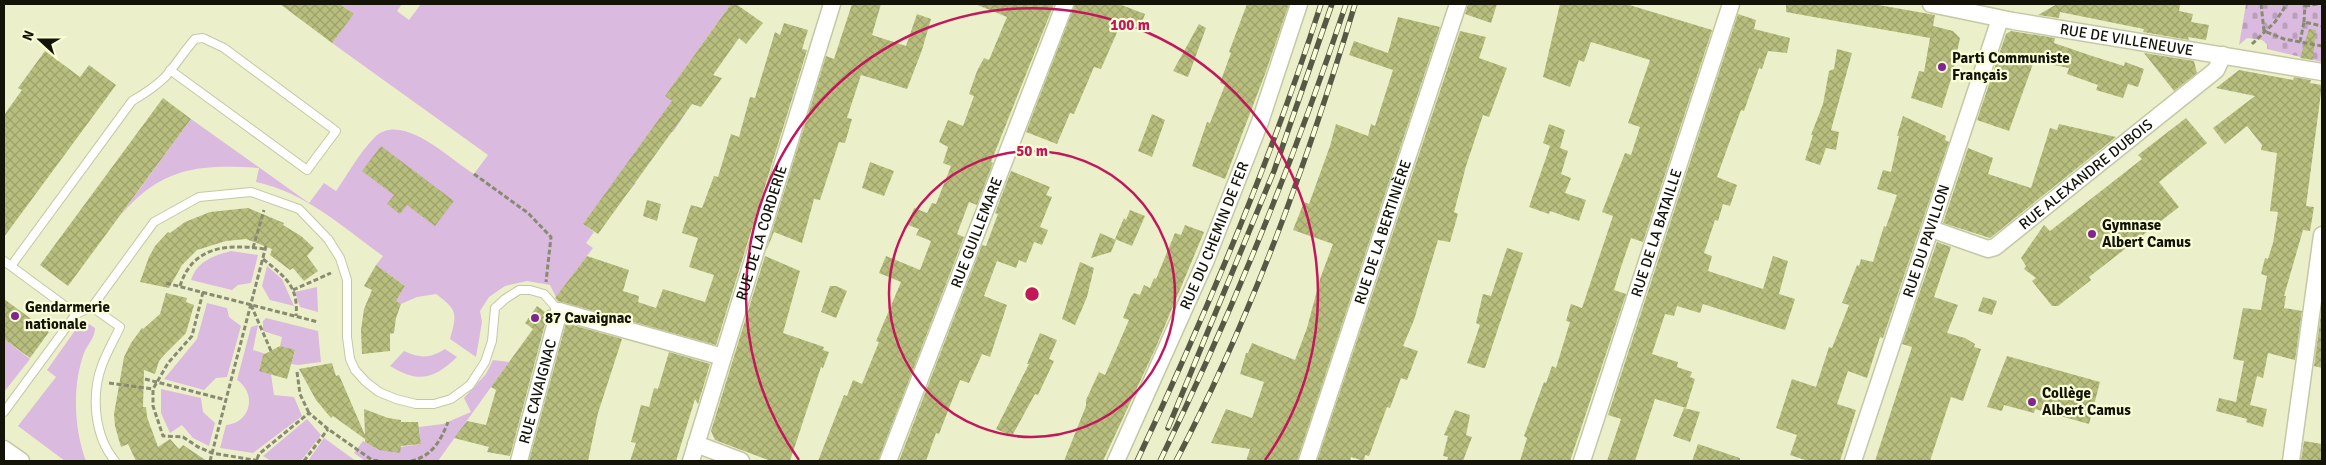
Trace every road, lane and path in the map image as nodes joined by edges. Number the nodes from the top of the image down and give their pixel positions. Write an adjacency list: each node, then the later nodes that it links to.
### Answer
1 (832, 4): 44 (street, RUE DE LA CORDERIE)
2 (1065, 4): 70 (street, RUE GUILLEMARE)
3 (1299, 4): 71 (street, RUE DU CHEMIN DE FER)
4 (1458, 4): 72 (street, RUE DE LA BERTINIÈRE)
5 (1731, 4): 73 (street, RUE DE LA BATAILLE)
6 (1931, 4): 12 (street, RUE DE VILLENEUVE)
7 (2261, 4): 16 (path)
8 (2287, 4): 16 (path)
9 (2318, 4): 10 (path); 11 (path)
10 (2305, 5): 14 (path)
11 (2322, 5)
12 (1975, 8): 13 (street, RUE DE VILLENEUVE)
13 (2000, 19): 20 (street, RUE DE VILLENEUVE); 25 (street, RUE DU PAVILLON)
14 (2304, 22): 15 (path); 18 (path)
15 (2322, 26)
16 (2264, 31): 17 (path); 18 (path)
17 (2256, 39)
18 (2300, 42): 19 (path)
19 (2322, 46)
20 (2223, 55): 22 (street, RUE DE VILLENEUVE); 25 (street, RUE ALEXANDRE DUBOIS)
21 (170, 70): 21 (lane); 30 (lane)
22 (2322, 72)
23 (474, 174): 36 (path)
24 (268, 198): 27 (path); 31 (lane); 38 (lane)
25 (1931, 229): 74 (street, RUE DU PAVILLON)
26 (2322, 236): 75 (street)
27 (253, 248): 28 (path); 33 (path)
28 (263, 259): 34 (path); 37 (path)
29 (4, 261): 30 (lane)
30 (11, 266): 40 (lane)
31 (343, 266): 34 (path); 36 (lane)
32 (166, 283): 33 (path)
33 (180, 286): 35 (path)
34 (293, 290): 41 (path)
35 (204, 292): 37 (path); 48 (path)
36 (544, 294): 39 (lane)
37 (251, 305): 41 (path); 43 (path); 50 (path)
38 (92, 307): 40 (lane); 47 (lane)
39 (559, 311): 44 (street); 67 (street, RUE CAVAIGNAC)
40 (76, 314): 51 (lane)
41 (296, 316): 42 (path)
42 (318, 322)
43 (271, 351)
44 (723, 357): 55 (street, RUE DE LA CORDERIE)
45 (297, 372): 52 (path)
46 (145, 379): 48 (path)
47 (98, 382): 49 (path); 61 (lane)
48 (156, 382): 49 (path); 50 (path)
49 (153, 389): 57 (path)
50 (226, 400): 57 (path)
51 (4, 412)
52 (309, 413): 54 (path); 59 (path)
53 (448, 422): 66 (path)
54 (328, 429): 64 (path); 65 (path)
55 (696, 444): 68 (street, RUE DE LA CORDERIE); 69 (street)
56 (4, 449): 60 (street)
57 (212, 453): 58 (path); 62 (path)
58 (225, 456): 59 (path); 63 (path)
59 (259, 460)
60 (21, 461)
61 (114, 461)
62 (210, 461)
63 (224, 461)
64 (304, 461)
65 (381, 461)
66 (411, 461)
67 (519, 461)
68 (691, 461)
69 (741, 461)
70 (888, 461)
71 (1116, 461)
72 (1307, 461)
73 (1582, 461)
74 (1853, 461)
75 (2290, 461)

